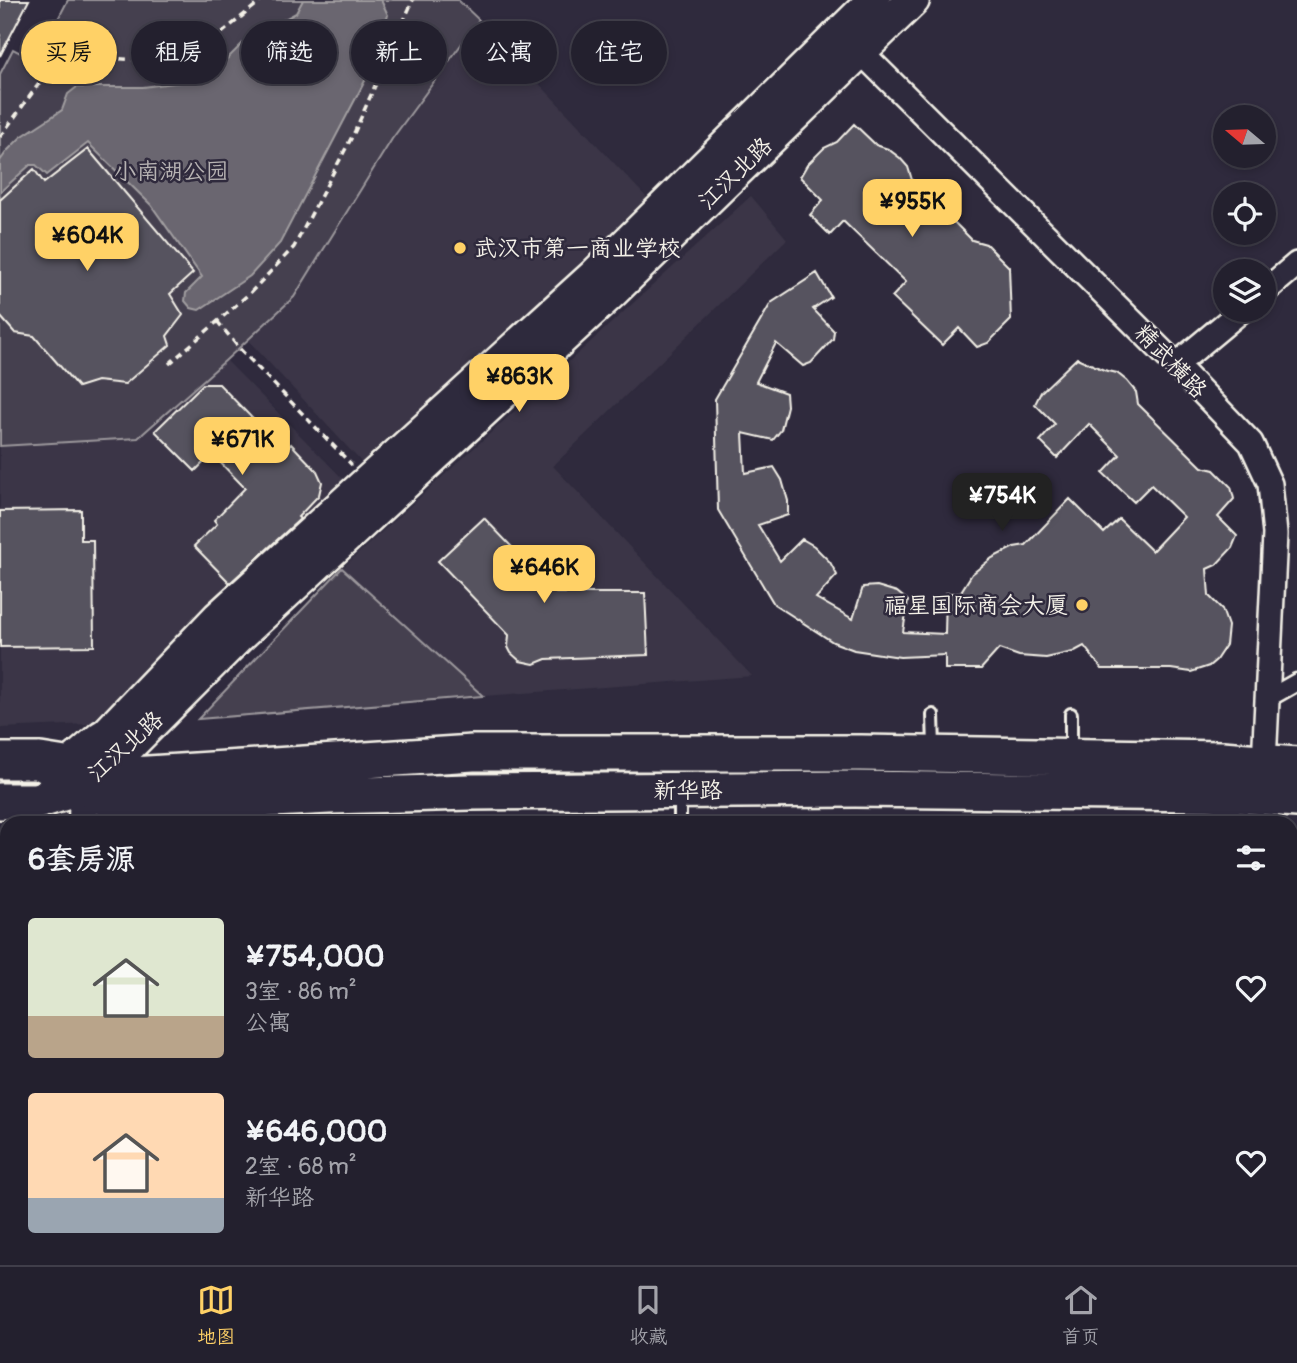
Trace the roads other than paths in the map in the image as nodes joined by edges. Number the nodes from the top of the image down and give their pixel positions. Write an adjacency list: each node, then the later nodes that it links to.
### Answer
1 (874, 0): 17 (main road, 江汉北路)
2 (913, 0): 3 (main road, 江汉北路)
3 (860, 51): 7 (street, 精武横路); 17 (main road, 江汉北路)
4 (1297, 264): 5 (street)
5 (1276, 282)
6 (1228, 322): 7 (street)
7 (1176, 365): 9 (street, 精武横路)
8 (1297, 682): 9 (street)
9 (1267, 699): 16 (street, 精武横路)
10 (1071, 714): 13 (lane)
11 (933, 715): 12 (lane)
12 (934, 755): 13 (main road, 新华路); 17 (main road, 新华路)
13 (1071, 756): 16 (main road, 新华路)
14 (0, 761): 15 (main road)
15 (38, 761): 17 (main road); 18 (main road)
16 (1280, 764)
17 (119, 778): 18 (main road); 18 (main road, 江汉北路); 21 (main road, 新华路)
18 (84, 786): 22 (main road); 23 (street)
19 (1297, 799): 21 (main road, 新华路)
20 (0, 801): 22 (main road)
21 (680, 806)
22 (47, 812)
23 (83, 816)

